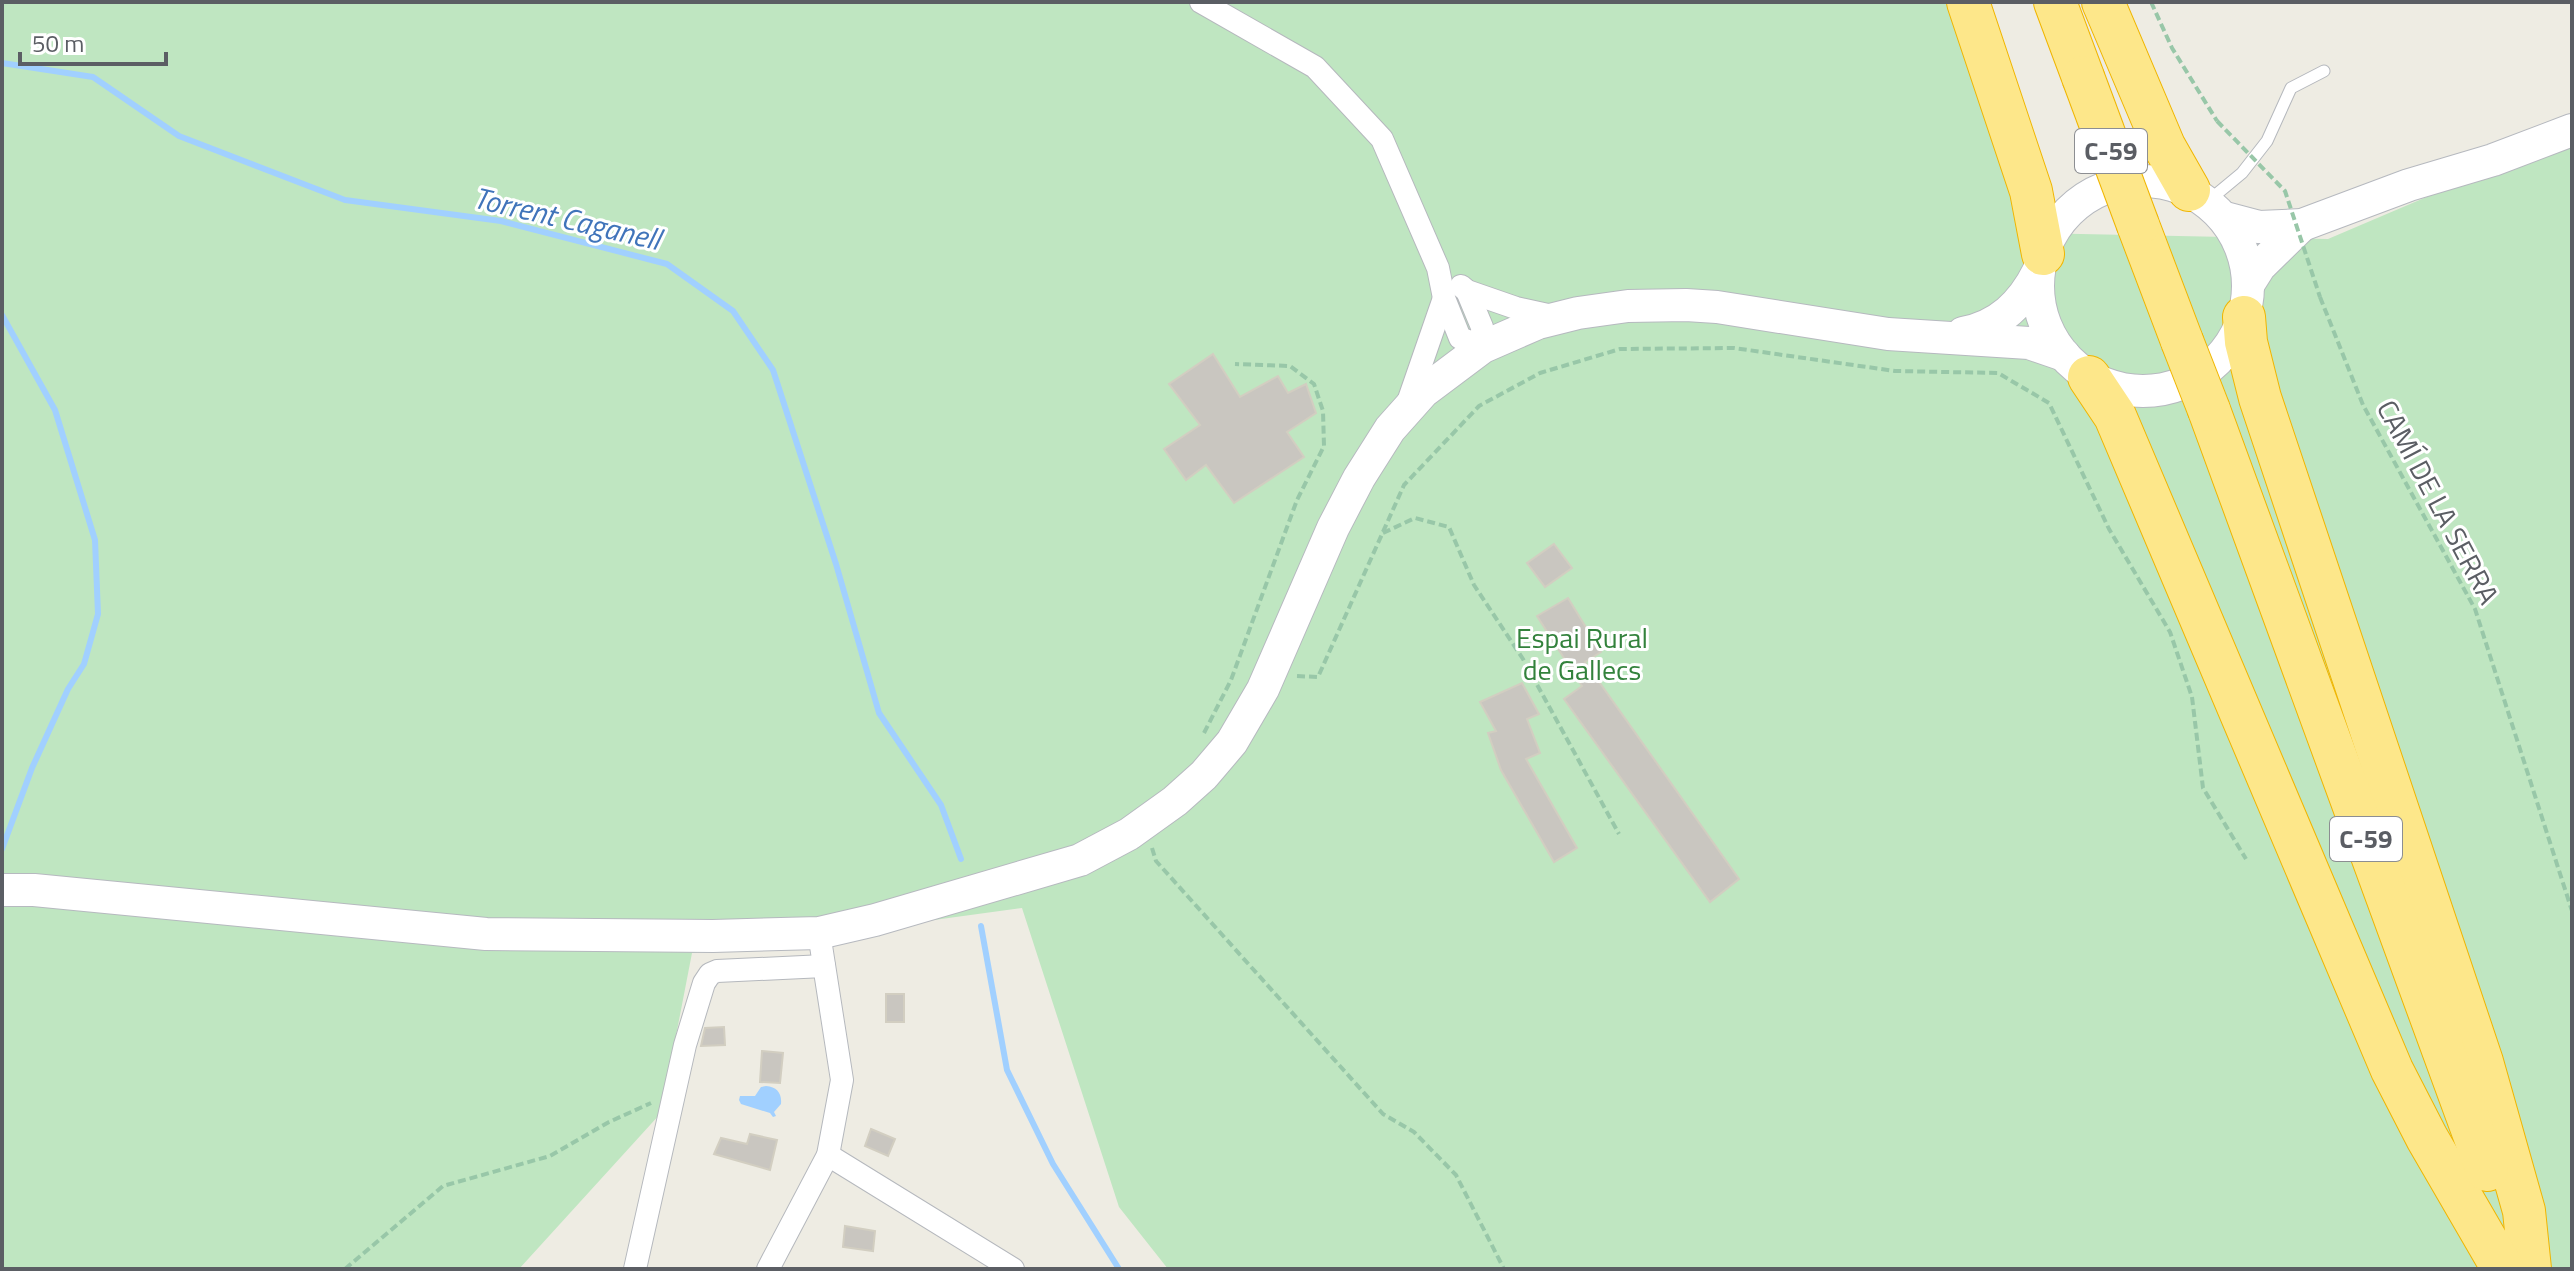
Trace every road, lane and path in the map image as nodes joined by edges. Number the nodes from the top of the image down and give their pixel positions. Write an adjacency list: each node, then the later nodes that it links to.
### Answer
1 (1201, 2): 13 (street)
2 (1968, 2): 12 (highway)
3 (2055, 2): 41 (highway, C-59, bridge)
4 (2103, 2): 10 (highway)
5 (2151, 2): 30 (path, CAMÍ DE LA SERRA, bridge)
6 (2324, 71): 10 (lane)
7 (2572, 107): 9 (main road)
8 (2572, 130): 9 (main road)
9 (2411, 184): 11 (main road)
10 (2207, 204): 11 (main road); 12 (main road); 16 (main road)
11 (2302, 225): 16 (main road)
12 (2040, 263): 18 (main road); 21 (main road)
13 (1438, 268): 14 (street); 15 (street)
14 (1467, 291): 17 (street); 19 (street)
15 (1444, 298): 19 (street); 22 (street)
16 (2246, 301): 21 (main road); 42 (highway)
17 (1558, 318): 18 (main road); 19 (main road)
18 (1936, 338): 21 (main road)
19 (1483, 347): 22 (main road)
20 (1235, 364): 25 (path)
21 (2077, 366): 40 (highway)
22 (1404, 412): 24 (main road)
23 (1383, 533): 24 (path); 27 (path); 28 (path)
24 (1270, 674): 26 (main road)
25 (1202, 737)
26 (1146, 822): 31 (main road); 39 (path)
27 (1619, 834)
28 (2246, 859)
29 (2, 890): 31 (main road)
30 (2572, 911)
31 (819, 933): 32 (street)
32 (824, 966): 33 (street); 34 (street)
33 (676, 1092): 35 (path); 36 (street)
34 (828, 1155): 37 (street); 38 (street)
35 (345, 1269)
36 (635, 1269)
37 (768, 1269)
38 (1013, 1269)
39 (1504, 1269)
40 (2503, 1269)
41 (2523, 1269)
42 (2530, 1269)

